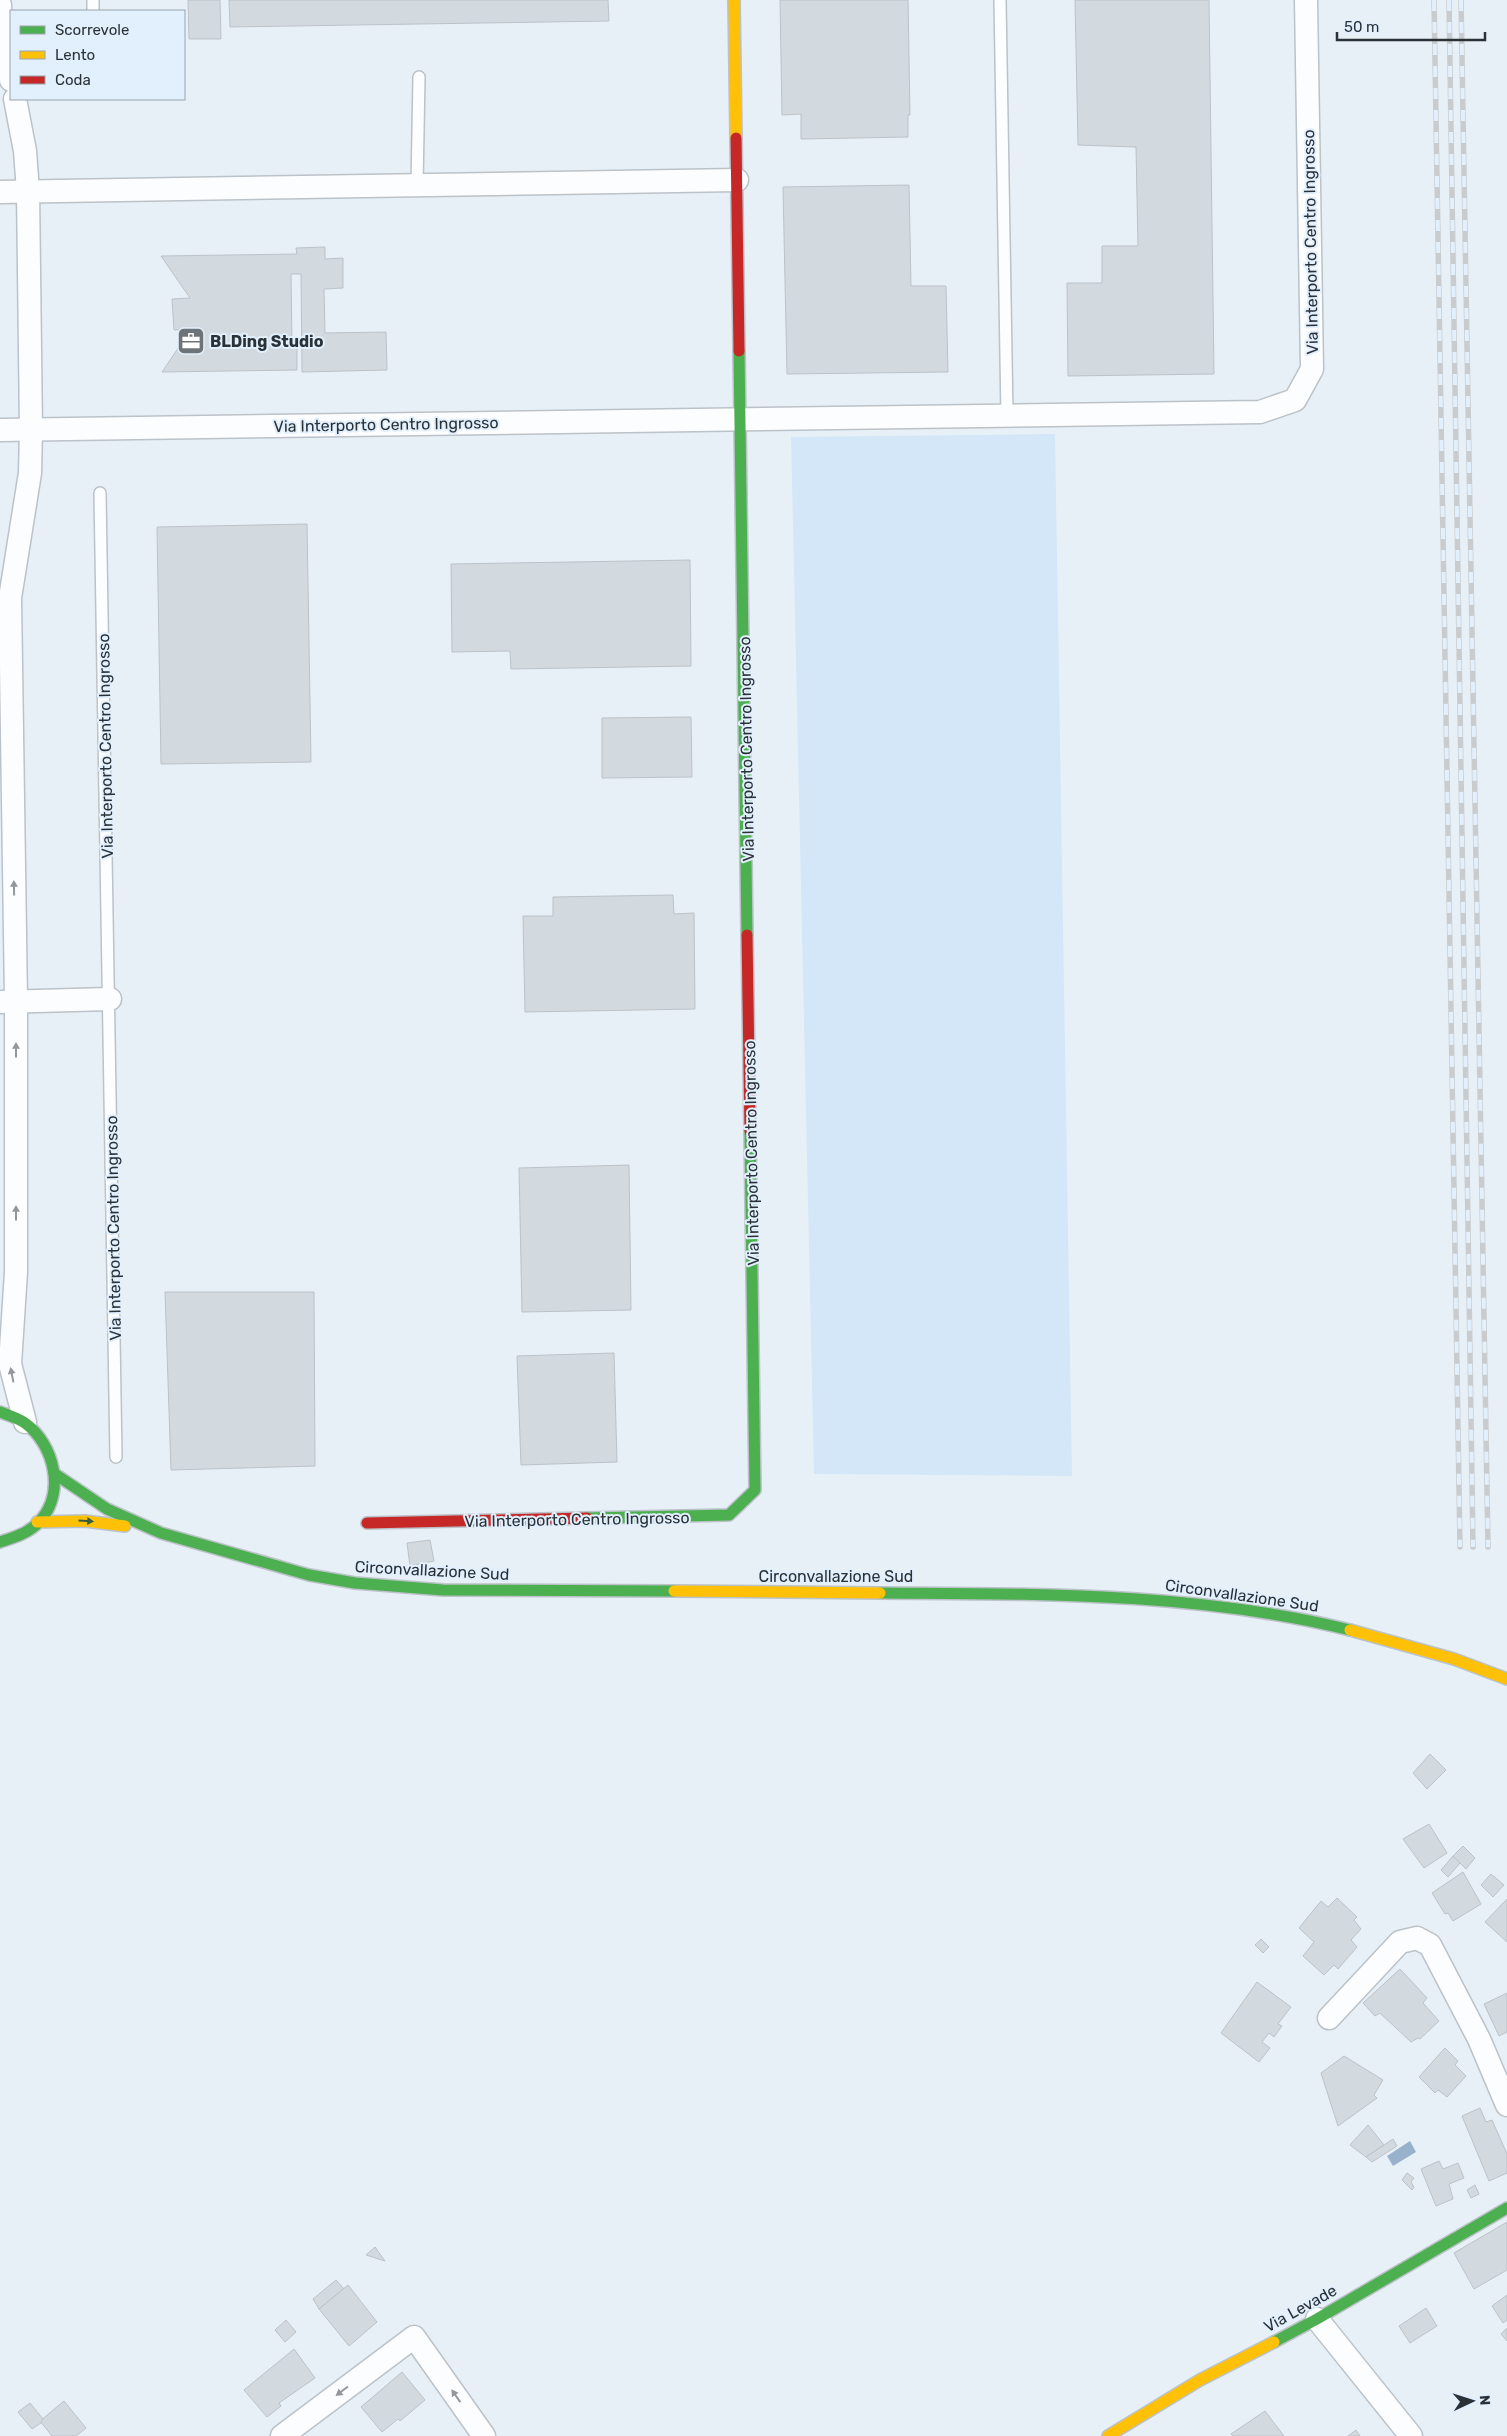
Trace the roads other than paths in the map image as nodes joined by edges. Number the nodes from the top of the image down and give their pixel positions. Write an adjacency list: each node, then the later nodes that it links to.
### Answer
1 (734, 0): 8 (street, Via Interporto Centro Ingrosso)
2 (1000, 0): 12 (lane)
3 (1306, 0): 12 (street, Via Interporto Centro Ingrosso)
4 (0, 5): 5 (street)
5 (10, 75)
6 (419, 77): 9 (lane)
7 (15, 100): 10 (street)
8 (737, 180): 9 (street); 13 (street, Via Interporto Centro Ingrosso)
9 (417, 185): 10 (street)
10 (28, 191): 11 (street); 15 (street)
11 (0, 192)
12 (1007, 416): 13 (street, Via Interporto Centro Ingrosso)
13 (742, 419): 15 (street, Via Interporto Centro Ingrosso); 24 (street, Via Interporto Centro Ingrosso)
14 (0, 430): 15 (street, Via Interporto Centro Ingrosso)
15 (31, 430): 18 (street, one-way to 15)
16 (100, 493): 17 (lane, Via Interporto Centro Ingrosso)
17 (110, 999): 18 (street); 21 (lane, Via Interporto Centro Ingrosso)
18 (8, 1002): 20 (street, one-way to 18)
19 (0, 1412): 20 (street)
20 (25, 1422): 22 (street)
21 (116, 1457)
22 (55, 1474): 23 (street); 25 (street)
23 (38, 1522): 25 (street, one-way to 25); 26 (street)
24 (368, 1523)
25 (161, 1533): 27 (street, Circonvallazione Sud)
26 (0, 1542)
27 (1507, 1679)
28 (1329, 2018): 29 (street)
29 (1507, 2105)
30 (1507, 2208): 31 (street, Via Levade)
31 (1317, 2319): 34 (street, Via Levade); 35 (street)
32 (282, 2436): 33 (street, one-way to 32)
33 (484, 2436)
34 (1108, 2436)
35 (1411, 2436)

